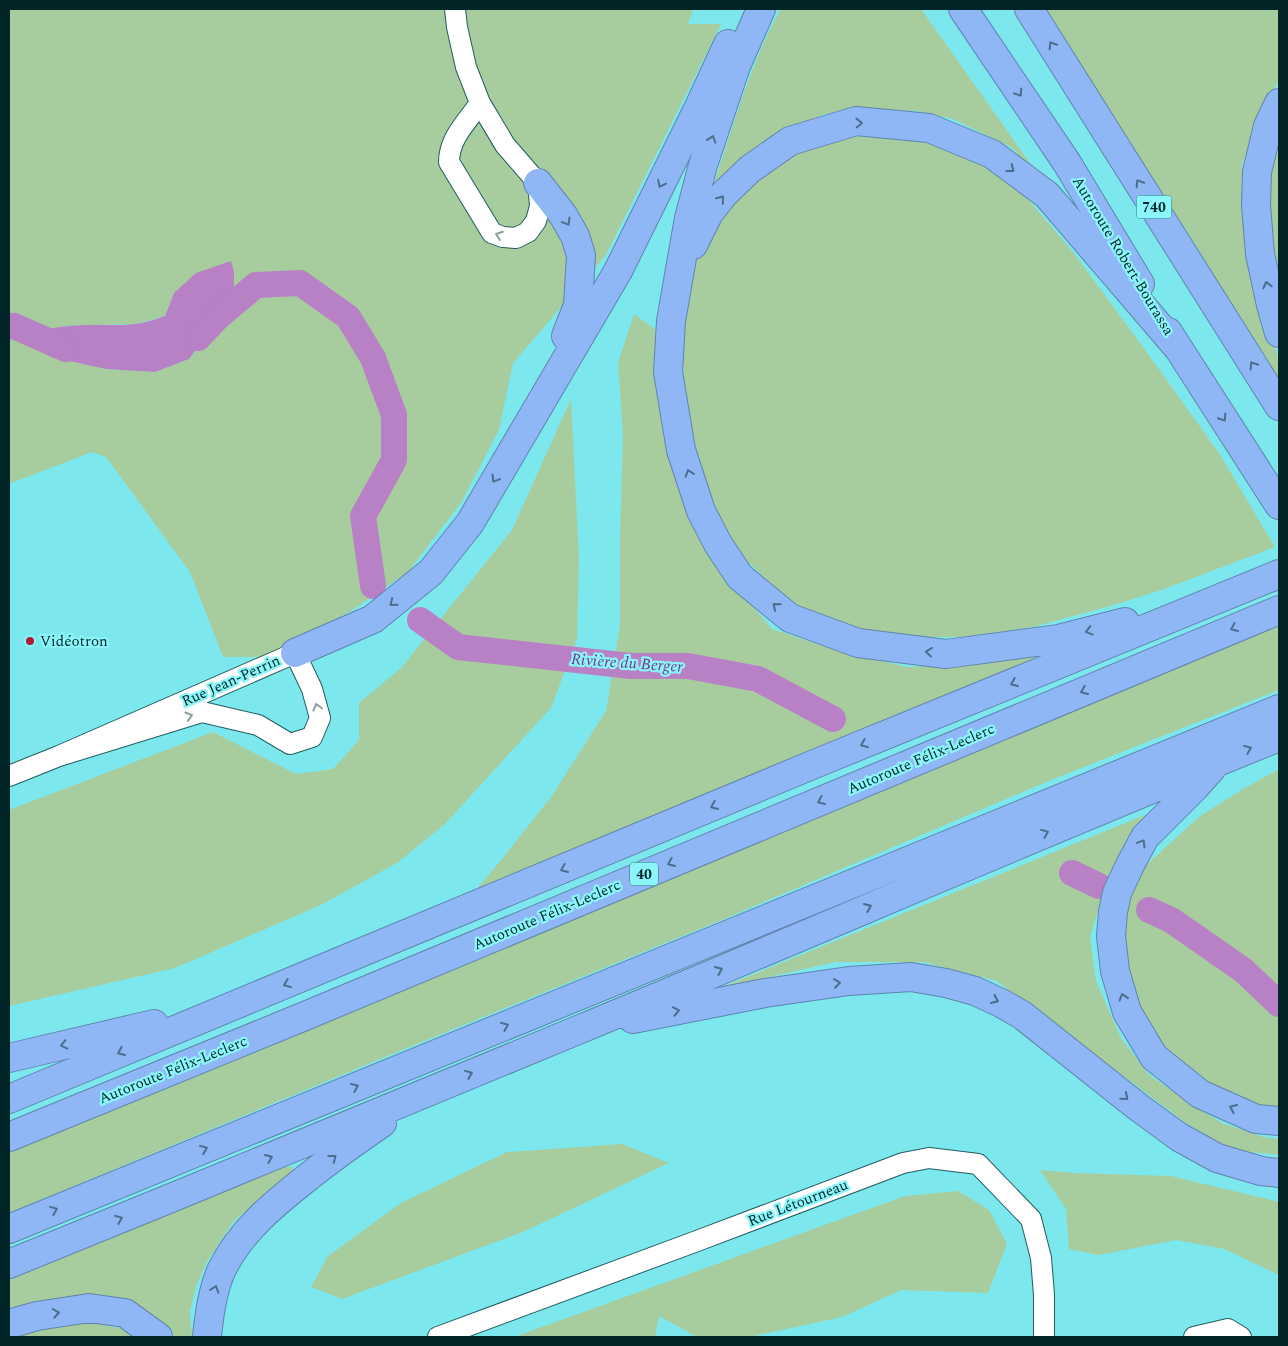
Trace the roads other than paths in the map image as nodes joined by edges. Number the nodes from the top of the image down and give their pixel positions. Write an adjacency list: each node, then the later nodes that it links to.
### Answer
1 (456, 9): 8 (street)
2 (744, 9): 15 (highway, one-way to 15)
3 (761, 9): 11 (highway, one-way to 3)
4 (949, 9): 7 (highway)
5 (962, 9): 7 (highway, Autoroute Robert-Bourassa)
6 (1029, 9): 14 (highway, 740, one-way to 6)
7 (982, 38): 13 (highway, Autoroute Robert-Bourassa, one-way to 13)
8 (480, 103): 10 (street); 10 (street, one-way to 8)
9 (1279, 103): 12 (highway, one-way to 9)
10 (538, 182): 15 (highway, one-way to 15)
11 (680, 271): 13 (highway, one-way to 13); 18 (highway, one-way to 11)
12 (1279, 332)
13 (1178, 348): 16 (highway, Autoroute Robert-Bourassa, one-way to 16)
14 (1279, 406)
15 (516, 443): 20 (highway, one-way to 20)
16 (1279, 505)
17 (1279, 574): 18 (highway)
18 (1238, 592): 26 (highway, one-way to 26)
19 (1279, 610): 32 (highway, Autoroute Félix-Leclerc / 40, one-way to 32)
20 (295, 653): 23 (street, Rue Jean-Perrin); 23 (street, Rue Jean-Perrin, one-way to 20)
21 (1279, 709): 34 (highway, one-way to 21)
22 (1279, 737): 24 (highway, one-way to 22)
23 (59, 756): 25 (street, Rue Jean-Perrin)
24 (1217, 762): 27 (highway, one-way to 24); 31 (highway, one-way to 24)
25 (9, 776)
26 (230, 1007): 28 (highway, one-way to 28); 30 (highway, one-way to 30)
27 (577, 1030): 29 (highway, one-way to 27); 33 (highway, one-way to 33)
28 (9, 1058)
29 (424, 1093): 35 (highway, one-way to 29); 38 (highway, one-way to 29)
30 (9, 1099)
31 (1279, 1122)
32 (9, 1137)
33 (1279, 1173)
34 (9, 1228)
35 (9, 1264)
36 (9, 1324): 37 (highway, one-way to 37)
37 (158, 1337)
38 (207, 1337)
39 (438, 1337): 40 (street, Rue Létourneau)
40 (1044, 1337)
41 (1194, 1337): 42 (street)
42 (1241, 1337)

